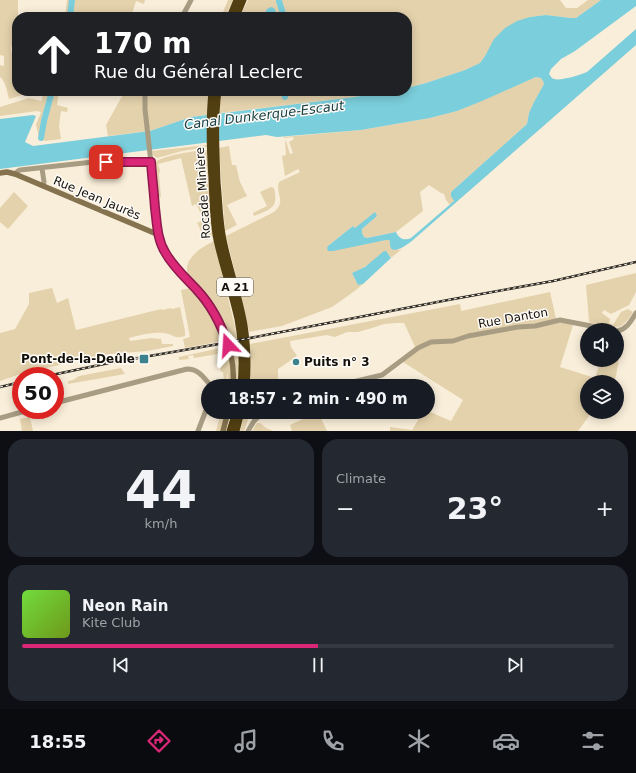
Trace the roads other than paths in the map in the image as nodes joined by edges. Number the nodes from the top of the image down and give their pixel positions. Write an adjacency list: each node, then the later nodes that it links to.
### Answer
1 (191, 0): 4 (street)
2 (237, 0): 5 (highway)
3 (243, 0): 6 (highway)
4 (185, 12)
5 (232, 12)
6 (238, 12)
7 (145, 96): 10 (street)
8 (212, 96): 11 (highway, Rocade Minière / A 21)
9 (218, 96): 11 (highway, Rocade Minière / A 21)
10 (150, 160): 12 (street); 16 (street)
11 (214, 167): 20 (highway, Rocade Minière / A 21)
12 (42, 168): 14 (street); 15 (street)
13 (0, 173): 14 (main road)
14 (15, 174): 15 (main road, Rue Jean Jaurès)
15 (43, 186): 16 (main road, Rue Jean Jaurès)
16 (159, 235): 22 (main road)
17 (636, 313): 19 (street)
18 (580, 323): 25 (street, Rue Danton)
19 (624, 328)
20 (244, 347): 23 (highway, Rocade Minière / A 21); 24 (highway, Rocade Minière / A 21)
21 (205, 379): 26 (street)
22 (233, 379)
23 (241, 379)
24 (246, 379)
25 (365, 379)
26 (64, 401)
27 (12, 415): 28 (street)
28 (0, 418)
29 (203, 419): 34 (street)
30 (232, 419): 35 (main road)
31 (234, 419): 36 (highway)
32 (236, 419): 37 (highway)
33 (256, 419): 38 (street)
34 (198, 431)
35 (223, 431)
36 (230, 431)
37 (236, 431)
38 (248, 431)

